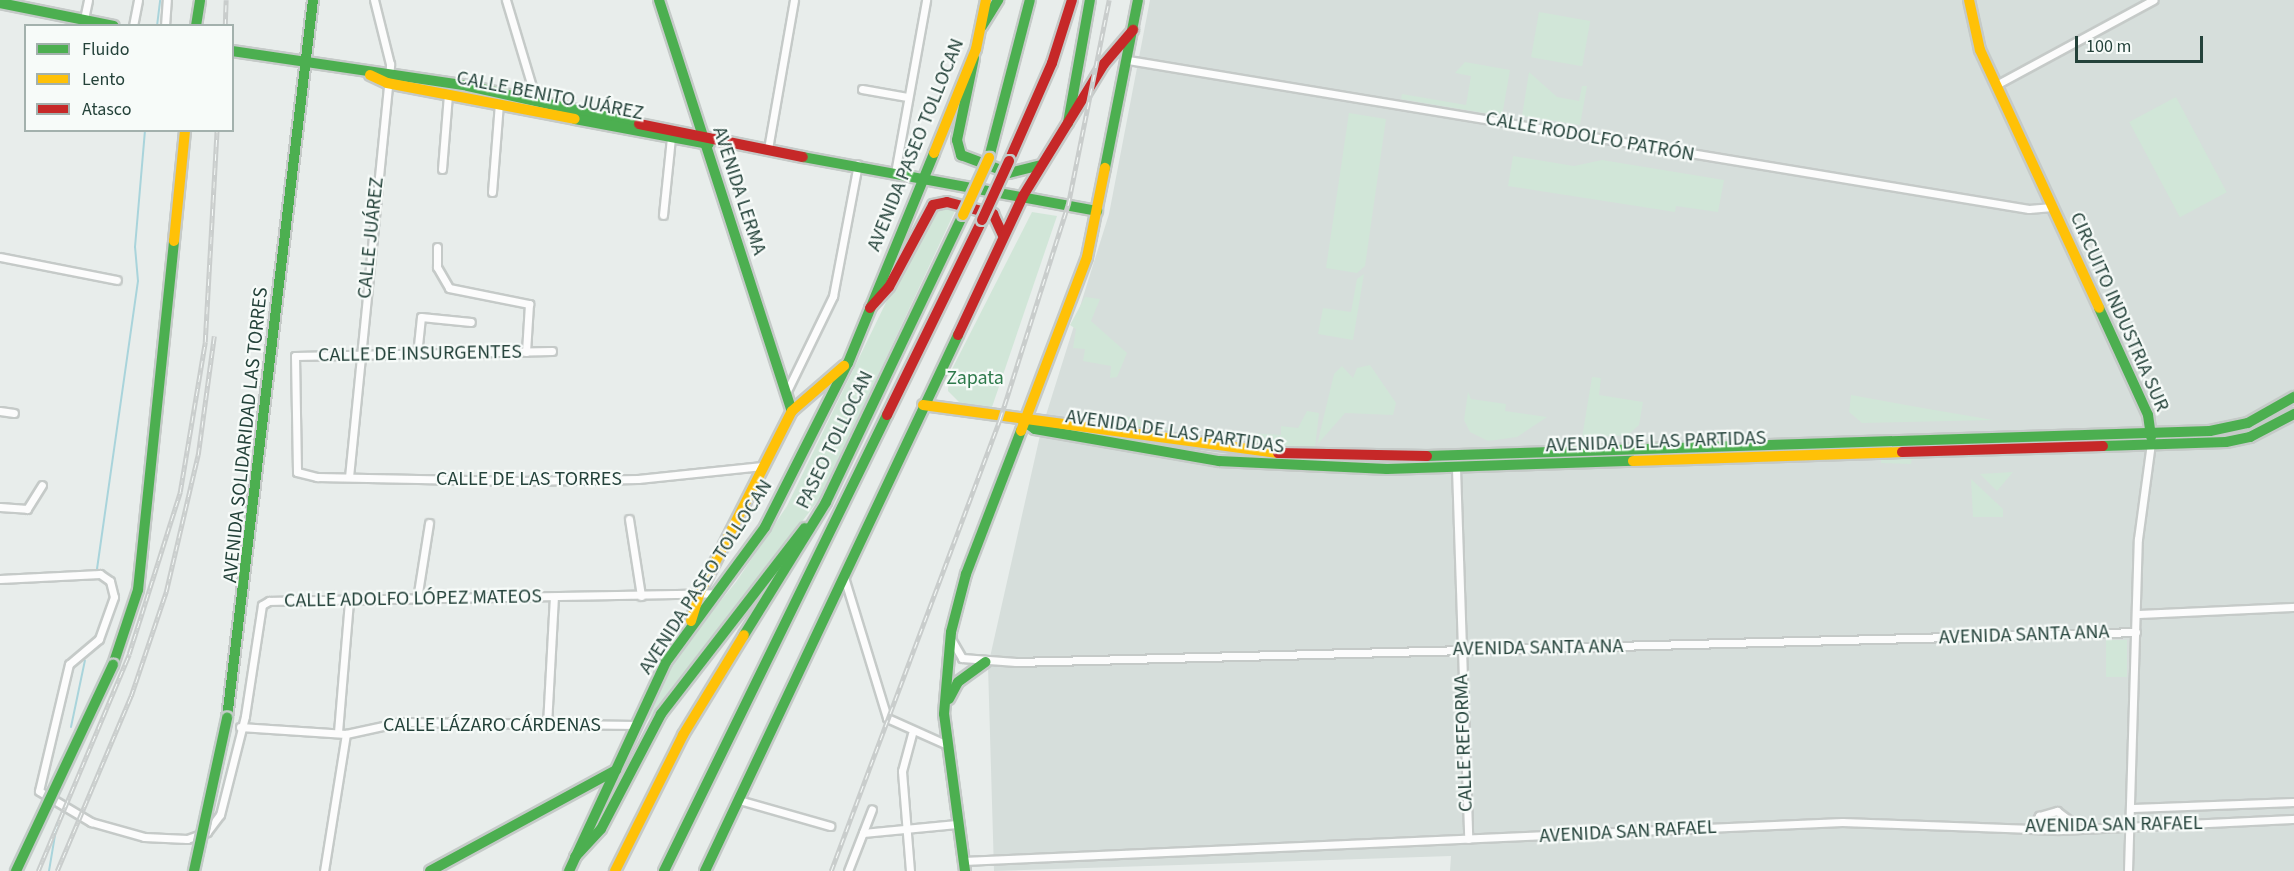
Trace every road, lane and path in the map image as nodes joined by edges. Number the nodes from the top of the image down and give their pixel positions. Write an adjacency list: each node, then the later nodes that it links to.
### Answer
1 (88, 0): 21 (street)
2 (138, 0): 23 (street)
3 (167, 0): 24 (street)
4 (200, 0): 25 (main road)
5 (313, 0): 31 (main road, AVENIDA SOLIDARIDAD LAS TORRES)
6 (374, 0): 32 (street, CALLE JUÁREZ)
7 (506, 0): 38 (street)
8 (794, 0): 46 (street)
9 (926, 0): 37 (street)
10 (986, 0): 26 (main road, AVENIDA PASEO TOLLOCAN)
11 (998, 0): 26 (main road)
12 (1030, 0): 83 (main road, PASEO TOLLOCAN, bridge)
13 (1072, 0): 114 (main road, PASEO TOLLOCAN, bridge)
14 (1090, 0): 40 (main road)
15 (1138, 0): 27 (main road)
16 (1969, 0): 33 (main road, CIRCUITO INDUSTRIA SUR)
17 (2153, 0): 33 (street)
18 (661, 2): 42 (main road, AVENIDA LERMA)
19 (0, 3): 20 (main road)
20 (14, 3): 21 (main road)
21 (84, 19): 22 (main road)
22 (105, 24)
23 (133, 24)
24 (165, 24)
25 (196, 24)
26 (982, 26): 28 (main road, AVENIDA PASEO TOLLOCAN)
27 (1132, 30): 30 (main road); 40 (main road)
28 (975, 49): 48 (main road); 51 (main road, AVENIDA PASEO TOLLOCAN)
29 (234, 51): 31 (main road, CALLE BENITO JUÁREZ)
30 (1128, 60): 54 (street, CALLE RODOLFO PATRÓN); 55 (main road)
31 (306, 63): 32 (main road, CALLE BENITO JUÁREZ); 127 (main road, AVENIDA SOLIDARIDAD LAS TORRES, bridge)
32 (388, 78): 35 (main road, CALLE BENITO JUÁREZ); 36 (main road, CALLE BENITO JUÁREZ); 66 (street, CALLE JUÁREZ)
33 (1996, 85): 54 (main road, CIRCUITO INDUSTRIA SUR)
34 (862, 89): 37 (street)
35 (467, 92): 36 (main road, CALLE BENITO JUÁREZ); 38 (main road, CALLE BENITO JUÁREZ); 39 (main road, CALLE BENITO JUÁREZ)
36 (448, 94): 49 (street)
37 (907, 97): 50 (street)
38 (536, 100): 42 (main road, CALLE BENITO JUÁREZ)
39 (499, 104): 43 (main road, CALLE BENITO JUÁREZ); 52 (street)
40 (1068, 123): 48 (main road)
41 (185, 132): 126 (main road, bridge)
42 (701, 133): 44 (main road, CALLE BENITO JUÁREZ); 45 (main road, AVENIDA LERMA)
43 (671, 138): 45 (main road, CALLE BENITO JUÁREZ); 56 (street)
44 (728, 143): 45 (main road, CALLE BENITO JUÁREZ); 46 (main road, CALLE BENITO JUÁREZ)
45 (705, 144): 68 (main road, AVENIDA LERMA)
46 (768, 149): 47 (main road, CALLE BENITO JUÁREZ)
47 (858, 164): 50 (main road, CALLE BENITO JUÁREZ); 68 (street)
48 (1042, 164): 53 (main road)
49 (441, 169)
50 (895, 174): 51 (main road, CALLE BENITO JUÁREZ)
51 (921, 178): 53 (main road, CALLE BENITO JUÁREZ); 61 (main road, AVENIDA PASEO TOLLOCAN)
52 (492, 192)
53 (1023, 196): 55 (main road, CALLE BENITO JUÁREZ); 57 (main road)
54 (2052, 207): 76 (main road, CIRCUITO INDUSTRIA SUR)
55 (1097, 211): 75 (main road)
56 (663, 215)
57 (1003, 236): 61 (main road); 70 (main road)
58 (437, 247): 64 (street)
59 (0, 257): 60 (street)
60 (117, 280)
61 (868, 311): 67 (main road, AVENIDA PASEO TOLLOCAN)
62 (471, 322): 65 (street)
63 (552, 351): 64 (street, CALLE DE INSURGENTES)
64 (526, 352): 65 (street, CALLE DE INSURGENTES)
65 (417, 355): 66 (street, CALLE DE INSURGENTES)
66 (359, 357): 80 (street, CALLE DE INSURGENTES); 81 (street, CALLE JUÁREZ)
67 (848, 363): 72 (main road); 89 (main road, AVENIDA PASEO TOLLOCAN)
68 (786, 393): 72 (main road, AVENIDA LERMA)
69 (2294, 397): 76 (main road, AVENIDA DE LAS PARTIDAS)
70 (924, 405): 75 (main road, AVENIDA DE LAS PARTIDAS); 87 (main road)
71 (0, 411): 73 (street)
72 (792, 411): 78 (main road)
73 (14, 413)
74 (2294, 414): 77 (main road, AVENIDA DE LAS PARTIDAS)
75 (1025, 420): 76 (main road, AVENIDA DE LAS PARTIDAS); 79 (main road, AVENIDA DE LAS PARTIDAS); 99 (main road)
76 (2152, 430): 77 (main road, CIRCUITO INDUSTRIA SUR)
77 (2151, 443): 79 (main road, AVENIDA DE LAS PARTIDAS); 96 (street, CIRCUITO INDUSTRIA SUR)
78 (762, 466): 81 (street, CALLE DE LAS TORRES); 90 (main road)
79 (1456, 468): 100 (street, CALLE REFORMA)
80 (297, 472): 81 (street, CALLE DE LAS TORRES)
81 (349, 477)
82 (42, 485): 84 (street)
83 (826, 502): 124 (main road); 131 (main road, PASEO TOLLOCAN)
84 (0, 507)
85 (629, 519): 91 (street)
86 (429, 523): 94 (street)
87 (844, 577): 107 (street); 110 (main road)
88 (0, 579): 105 (street, CALLE ADOLFO LÓPEZ MATEOS)
89 (716, 592): 90 (street, CALLE ADOLFO LÓPEZ MATEOS); 97 (main road, AVENIDA PASEO TOLLOCAN)
90 (699, 594): 91 (street, CALLE ADOLFO LÓPEZ MATEOS); 97 (main road)
91 (641, 596): 92 (street, CALLE ADOLFO LÓPEZ MATEOS)
92 (554, 597): 94 (street, CALLE ADOLFO LÓPEZ MATEOS); 103 (street)
93 (349, 600): 94 (street, CALLE ADOLFO LÓPEZ MATEOS); 105 (street, CALLE ADOLFO LÓPEZ MATEOS); 106 (street)
94 (417, 600)
95 (2294, 607): 96 (street, AVENIDA SANTA ANA)
96 (2137, 614): 98 (street, CIRCUITO INDUSTRIA SUR)
97 (690, 627): 104 (main road, AVENIDA PASEO TOLLOCAN)
98 (2136, 632): 100 (street, AVENIDA SANTA ANA); 112 (street, CIRCUITO INDUSTRIA SUR)
99 (951, 639): 101 (street, AVENIDA SANTA ANA); 102 (main road)
100 (1460, 650): 101 (street, AVENIDA SANTA ANA); 123 (street, CALLE REFORMA)
101 (986, 662): 102 (main road)
102 (944, 714): 108 (main road)
103 (547, 725): 104 (street, CALLE LÁZARO CÁRDENAS); 106 (street, CALLE LÁZARO CÁRDENAS)
104 (637, 725): 109 (main road, AVENIDA PASEO TOLLOCAN)
105 (240, 727): 106 (street, CALLE LÁZARO CÁRDENAS)
106 (342, 733): 128 (street)
107 (912, 733): 108 (street); 121 (street)
108 (945, 744): 116 (main road)
109 (616, 770): 124 (main road, AVENIDA PASEO TOLLOCAN); 129 (main road)
110 (739, 800): 118 (street); 134 (main road)
111 (2294, 802): 112 (street, AVENIDA SAN RAFAEL)
112 (2133, 808): 117 (street, CIRCUITO INDUSTRIA SUR)
113 (872, 809): 122 (street)
114 (692, 813): 132 (main road, PASEO TOLLOCAN); 133 (main road)
115 (2294, 819): 117 (street, AVENIDA SAN RAFAEL)
116 (957, 824): 121 (street); 125 (main road)
117 (2127, 825): 120 (street, AVENIDA SAN RAFAEL); 137 (street, CIRCUITO INDUSTRIA SUR)
118 (830, 826)
119 (2032, 829): 120 (street, AVENIDA SAN RAFAEL); 120 (street); 123 (street, AVENIDA SAN RAFAEL)
120 (2072, 829)
121 (908, 830): 122 (street); 136 (street)
122 (863, 833): 135 (street)
123 (1467, 839): 125 (street, AVENIDA SAN RAFAEL)
124 (575, 857): 130 (main road, AVENIDA PASEO TOLLOCAN)
125 (964, 866)
126 (15, 871)
127 (194, 871)
128 (324, 871)
129 (430, 871)
130 (568, 871)
131 (615, 871)
132 (664, 871)
133 (674, 871)
134 (705, 871)
135 (848, 871)
136 (910, 871)
137 (2128, 871)

